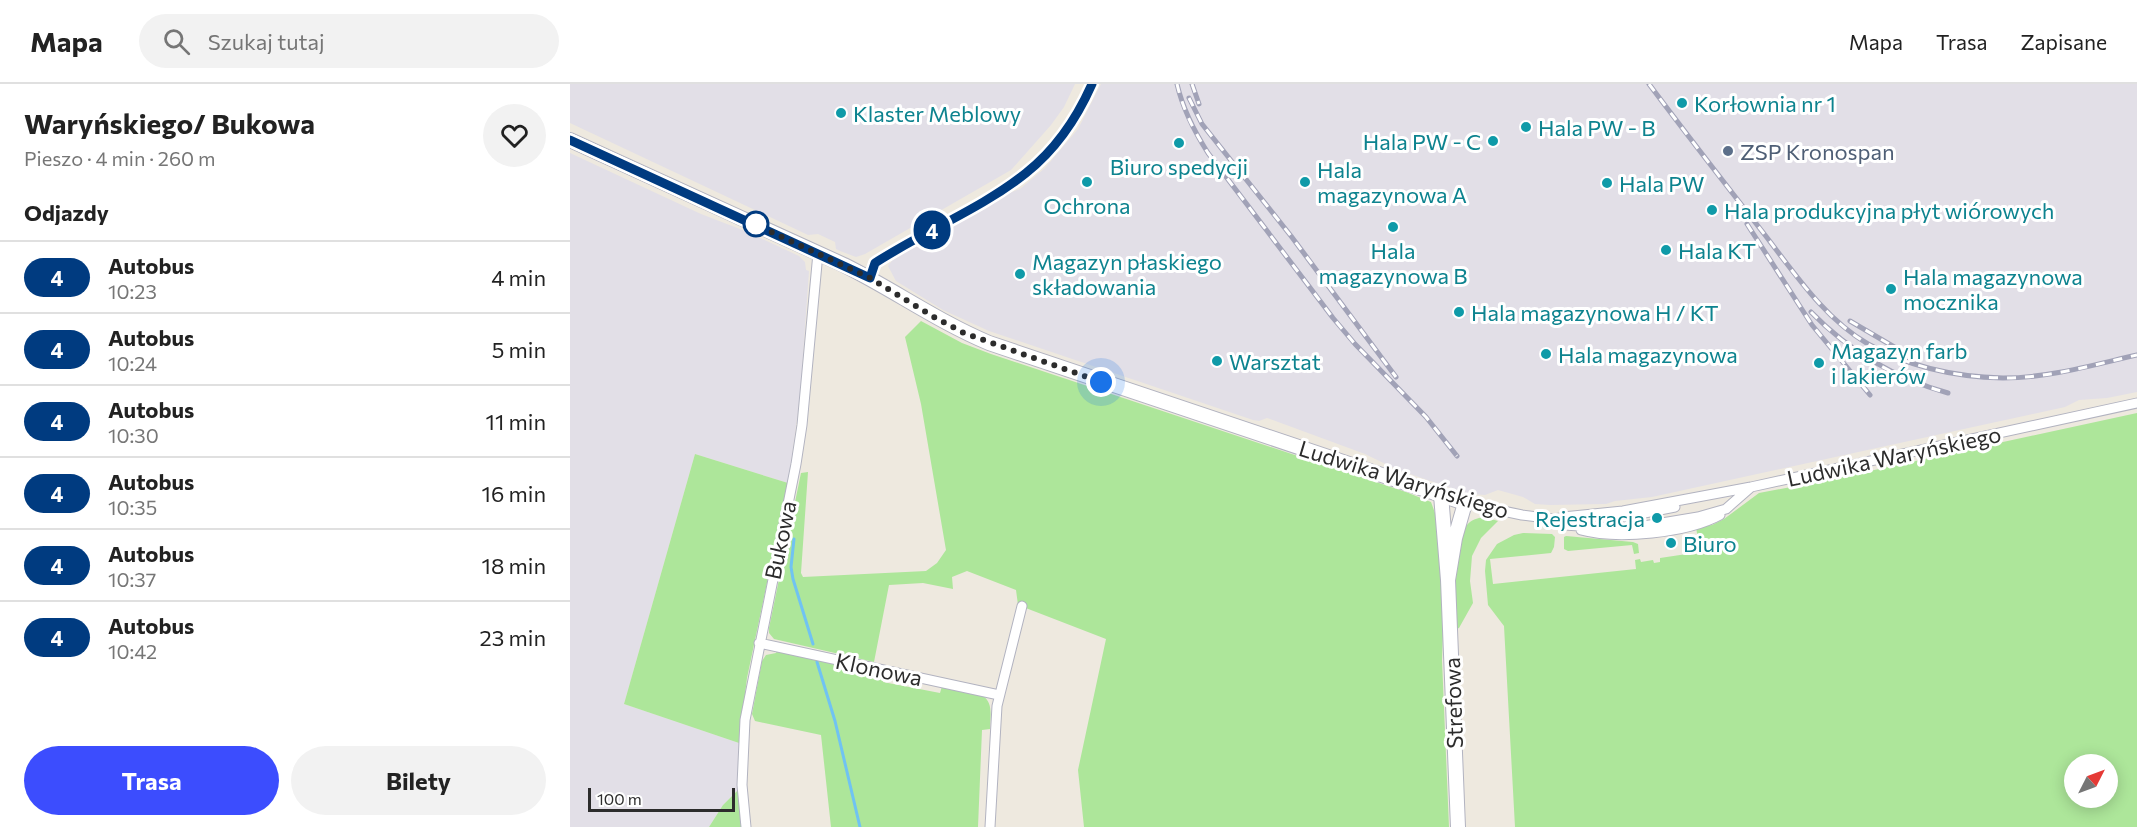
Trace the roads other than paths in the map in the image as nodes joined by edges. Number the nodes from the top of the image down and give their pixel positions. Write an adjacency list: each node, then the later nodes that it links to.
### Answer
1 (1092, 84): 4 (street)
2 (570, 140): 3 (street, Ludwika Waryńskiego)
3 (818, 253): 4 (street, Ludwika Waryńskiego); 12 (street, Bukowa)
4 (870, 278): 7 (street, Ludwika Waryńskiego)
5 (2137, 403): 6 (street, Ludwika Waryńskiego)
6 (1751, 487): 9 (street, Ludwika Waryńskiego); 9 (street)
7 (1441, 495): 8 (street, Ludwika Waryńskiego); 10 (street, Strefowa)
8 (1464, 503): 9 (street, Ludwika Waryńskiego); 10 (street, Strefowa)
9 (1564, 521)
10 (1448, 580): 16 (street, Strefowa)
11 (1022, 606): 13 (street)
12 (759, 643): 13 (street, Klonowa); 14 (street, Bukowa)
13 (999, 695): 15 (street)
14 (746, 827)
15 (990, 827)
16 (1458, 827)

